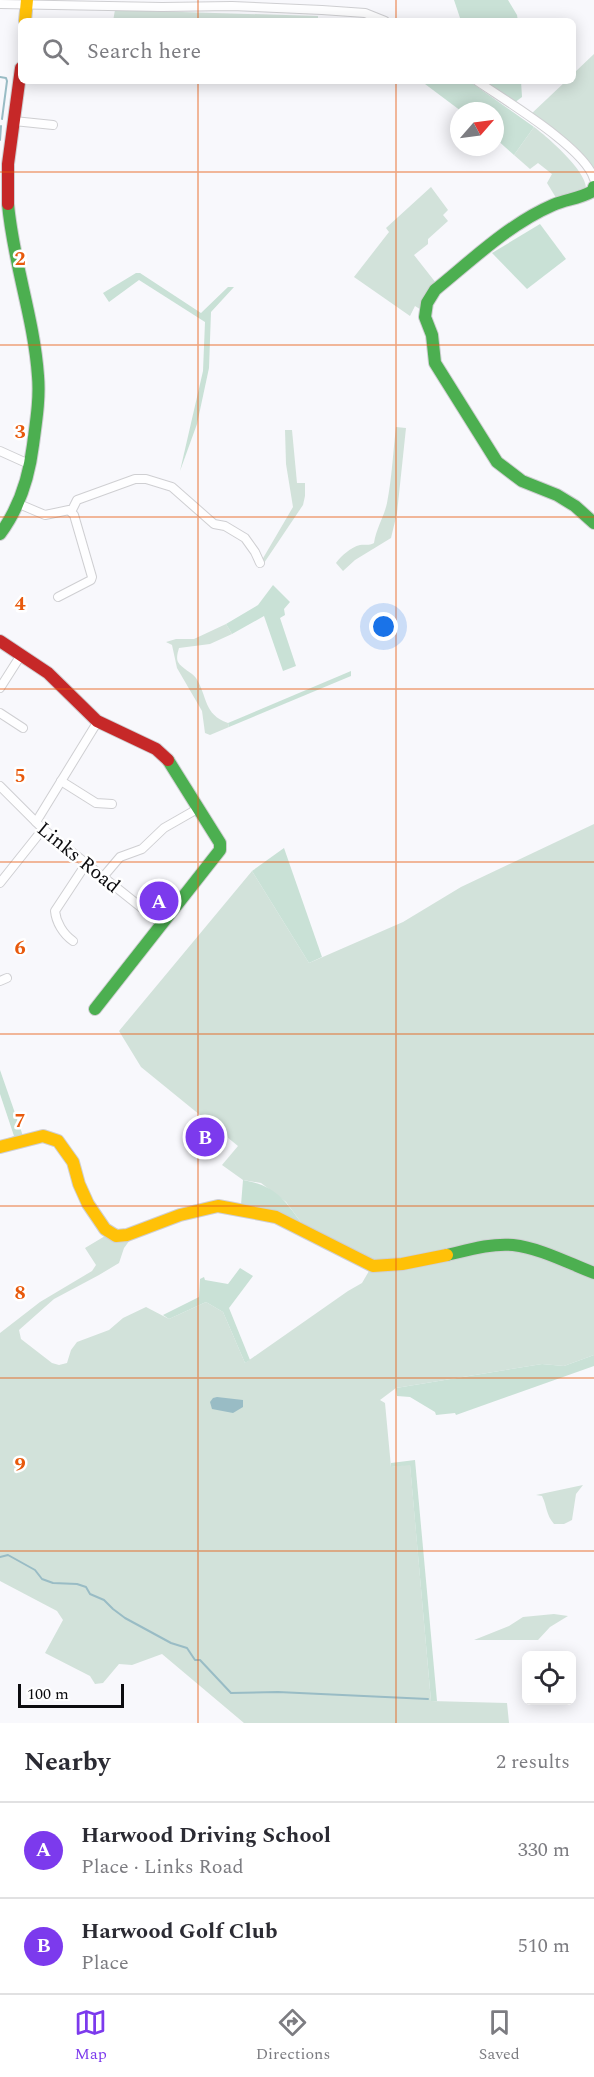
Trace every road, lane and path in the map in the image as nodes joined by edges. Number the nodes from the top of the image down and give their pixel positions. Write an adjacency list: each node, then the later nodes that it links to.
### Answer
1 (27, 2): 2 (street); 3 (street); 4 (street)
2 (0, 4)
3 (26, 18)
4 (378, 18)
5 (19, 84): 7 (street)
6 (481, 84): 10 (street)
7 (14, 121): 8 (street); 9 (street)
8 (53, 125)
9 (4, 177): 13 (street)
10 (594, 179)
11 (594, 187): 16 (street)
12 (0, 451): 13 (street)
13 (31, 465): 14 (street)
14 (19, 504): 15 (street); 17 (street)
15 (71, 512): 18 (street); 19 (street)
16 (594, 523)
17 (0, 534)
18 (260, 563)
19 (58, 597)
20 (0, 641): 21 (street)
21 (21, 655): 22 (street); 24 (street)
22 (0, 688)
23 (0, 713): 25 (street)
24 (98, 722): 26 (street); 29 (street)
25 (21, 728)
26 (61, 781): 28 (street); 30 (street)
27 (0, 786): 30 (street, Links Road)
28 (113, 804)
29 (199, 808): 32 (street); 34 (street)
30 (39, 826): 31 (street, Links Road); 33 (street)
31 (86, 864): 32 (street, Links Road); 35 (street)
32 (103, 877): 34 (street, Links Road)
33 (0, 883)
34 (162, 924): 36 (street)
35 (74, 941)
36 (95, 1010)
37 (0, 1147): 38 (street)
38 (594, 1274)

